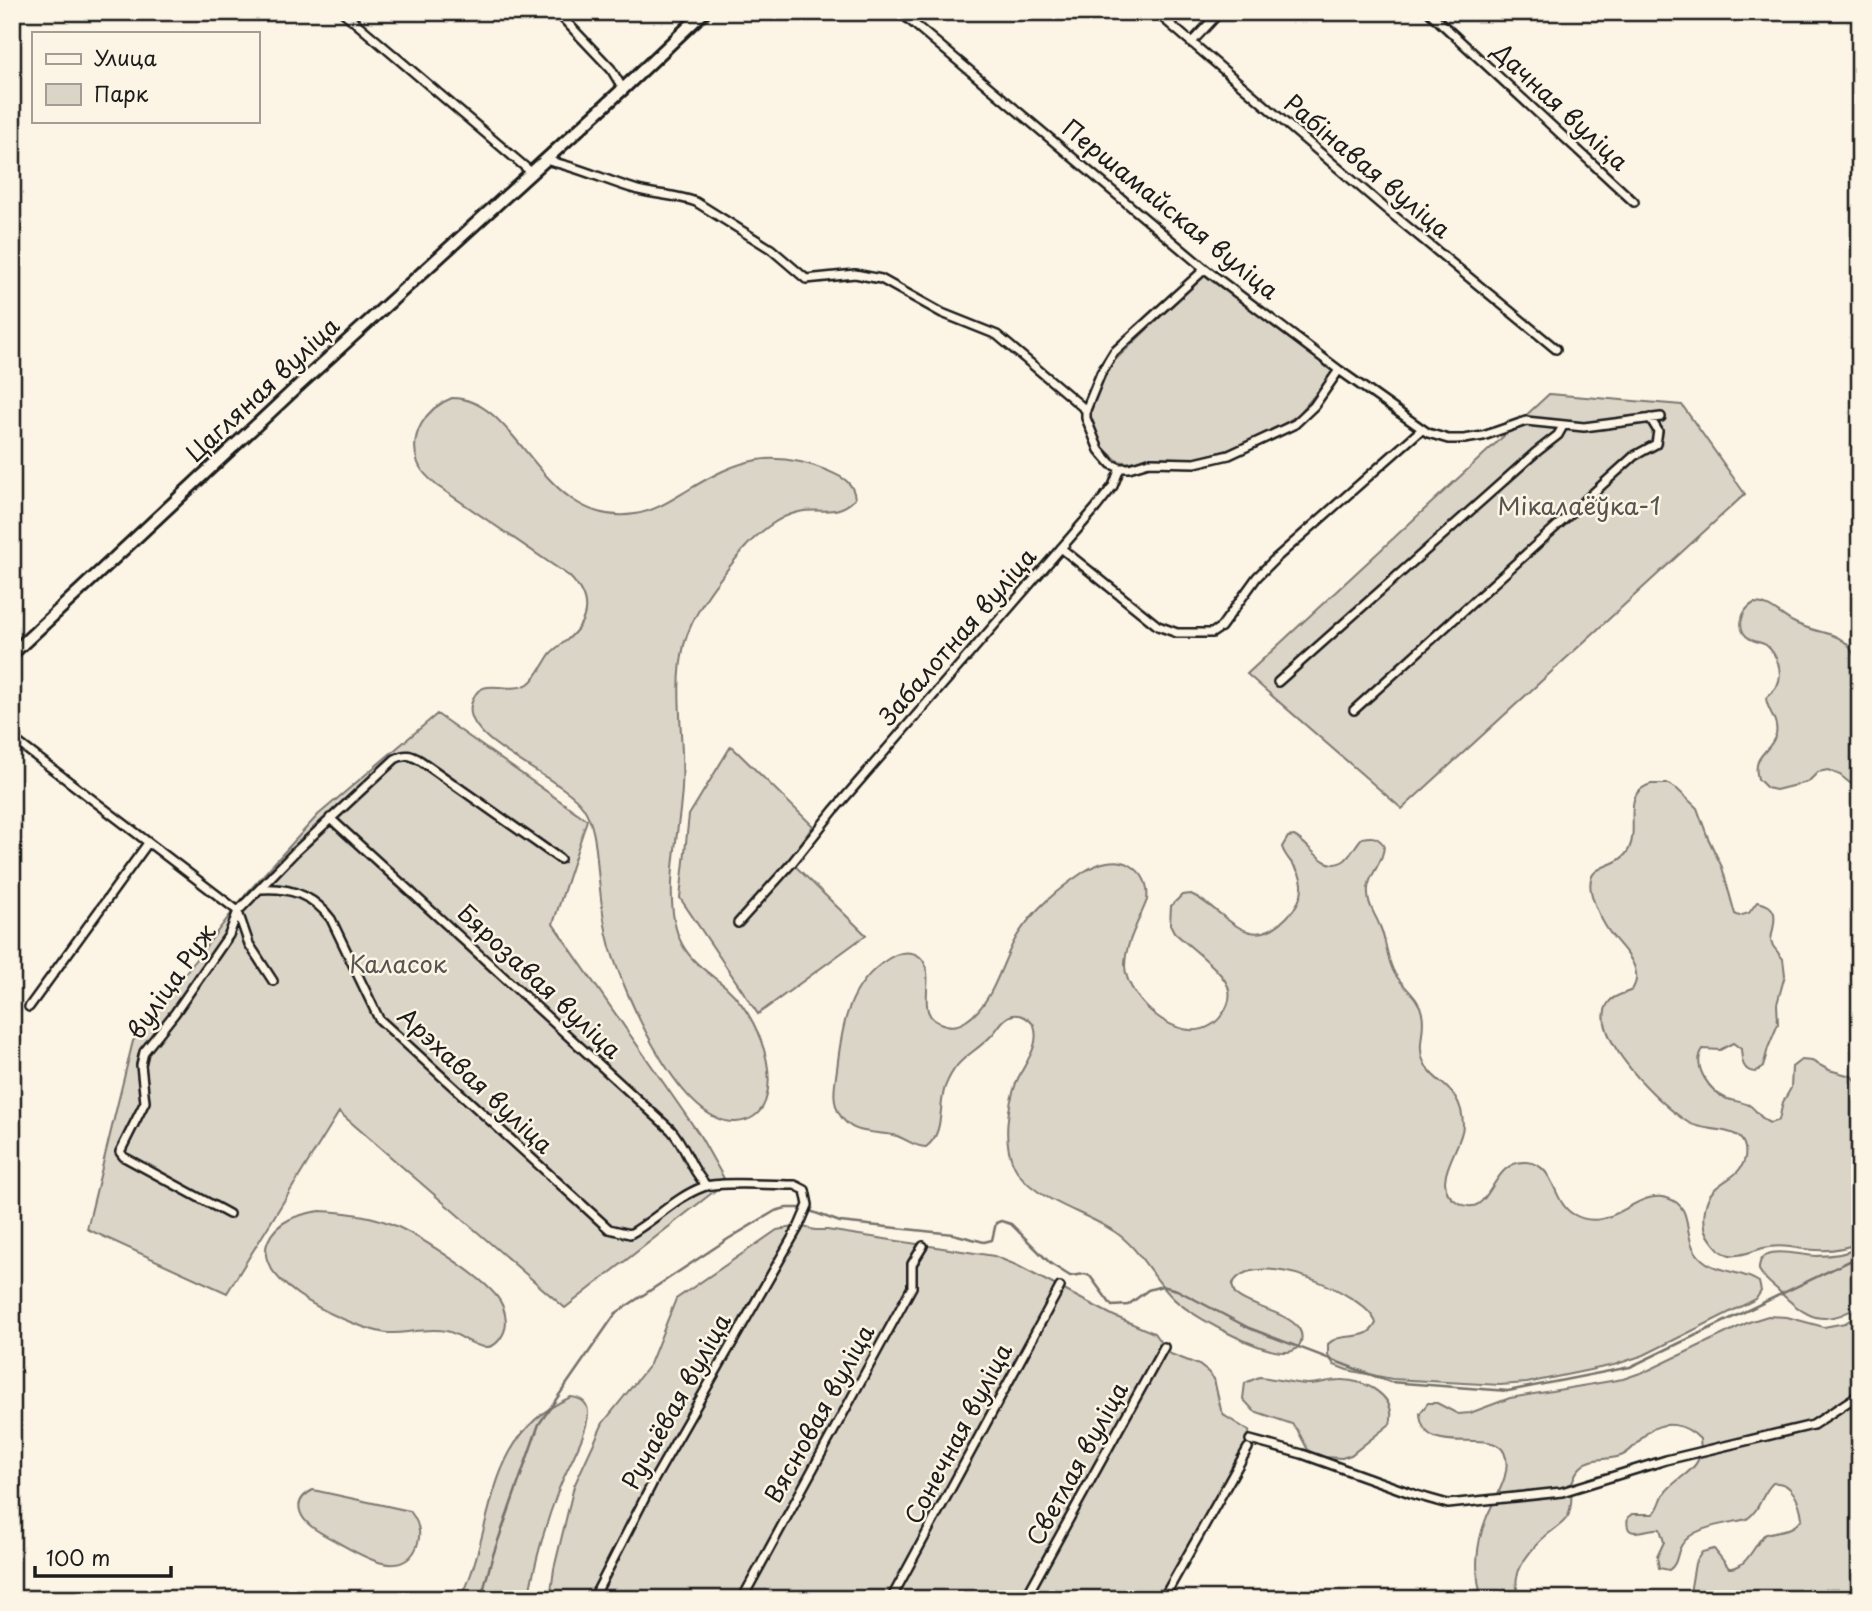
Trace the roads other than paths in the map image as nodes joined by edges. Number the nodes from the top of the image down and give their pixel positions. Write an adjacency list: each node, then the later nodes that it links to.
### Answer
1 (344, 12): 11 (street)
2 (557, 12): 9 (street)
3 (704, 12): 9 (street, Цагляная вуліца)
4 (900, 12): 13 (street, Першамайская вуліца)
5 (1156, 12): 8 (street, Рабінавая вуліца)
6 (1220, 12): 8 (street)
7 (1429, 12): 12 (street, Дачная вуліца)
8 (1192, 43): 14 (street, Рабінавая вуліца)
9 (623, 89): 10 (street, Цагляная вуліца)
10 (544, 160): 11 (street, Цагляная вуліца); 16 (street)
11 (531, 172): 23 (street, Цагляная вуліца)
12 (1634, 202)
13 (1205, 270): 15 (street, Першамайская вуліца); 16 (street)
14 (1556, 349)
15 (1339, 370): 20 (street, Першамайская вуліца); 21 (street)
16 (1086, 410): 21 (street)
17 (1661, 417): 18 (street, Першамайская вуліца)
18 (1650, 418): 19 (street, Першамайская вуліца); 25 (street)
19 (1563, 426): 20 (street, Першамайская вуліца); 24 (street)
20 (1422, 429): 22 (street)
21 (1120, 468): 22 (street, Забалотная вуліца)
22 (1061, 548): 32 (street, Забалотная вуліца)
23 (12, 654)
24 (1278, 682)
25 (1354, 710)
26 (12, 738): 28 (street)
27 (330, 818): 29 (street); 30 (street); 35 (street, Бярозавая вуліца)
28 (148, 844): 31 (street); 34 (street)
29 (560, 859)
30 (261, 889): 31 (street); 35 (street, Арэхавая вуліца)
31 (238, 911): 33 (street); 36 (street, вуліца Руж)
32 (738, 923)
33 (273, 981)
34 (29, 1007)
35 (707, 1186): 41 (street, Ручаёвая вуліца)
36 (229, 1214)
37 (923, 1246): 42 (street, Вясновая вуліца)
38 (1060, 1287): 43 (street, Сонечная вуліца)
39 (1164, 1347): 44 (street, Светлая вуліца)
40 (1860, 1394): 45 (street)
41 (593, 1599)
42 (742, 1599)
43 (891, 1599)
44 (1025, 1599)
45 (1163, 1599)

